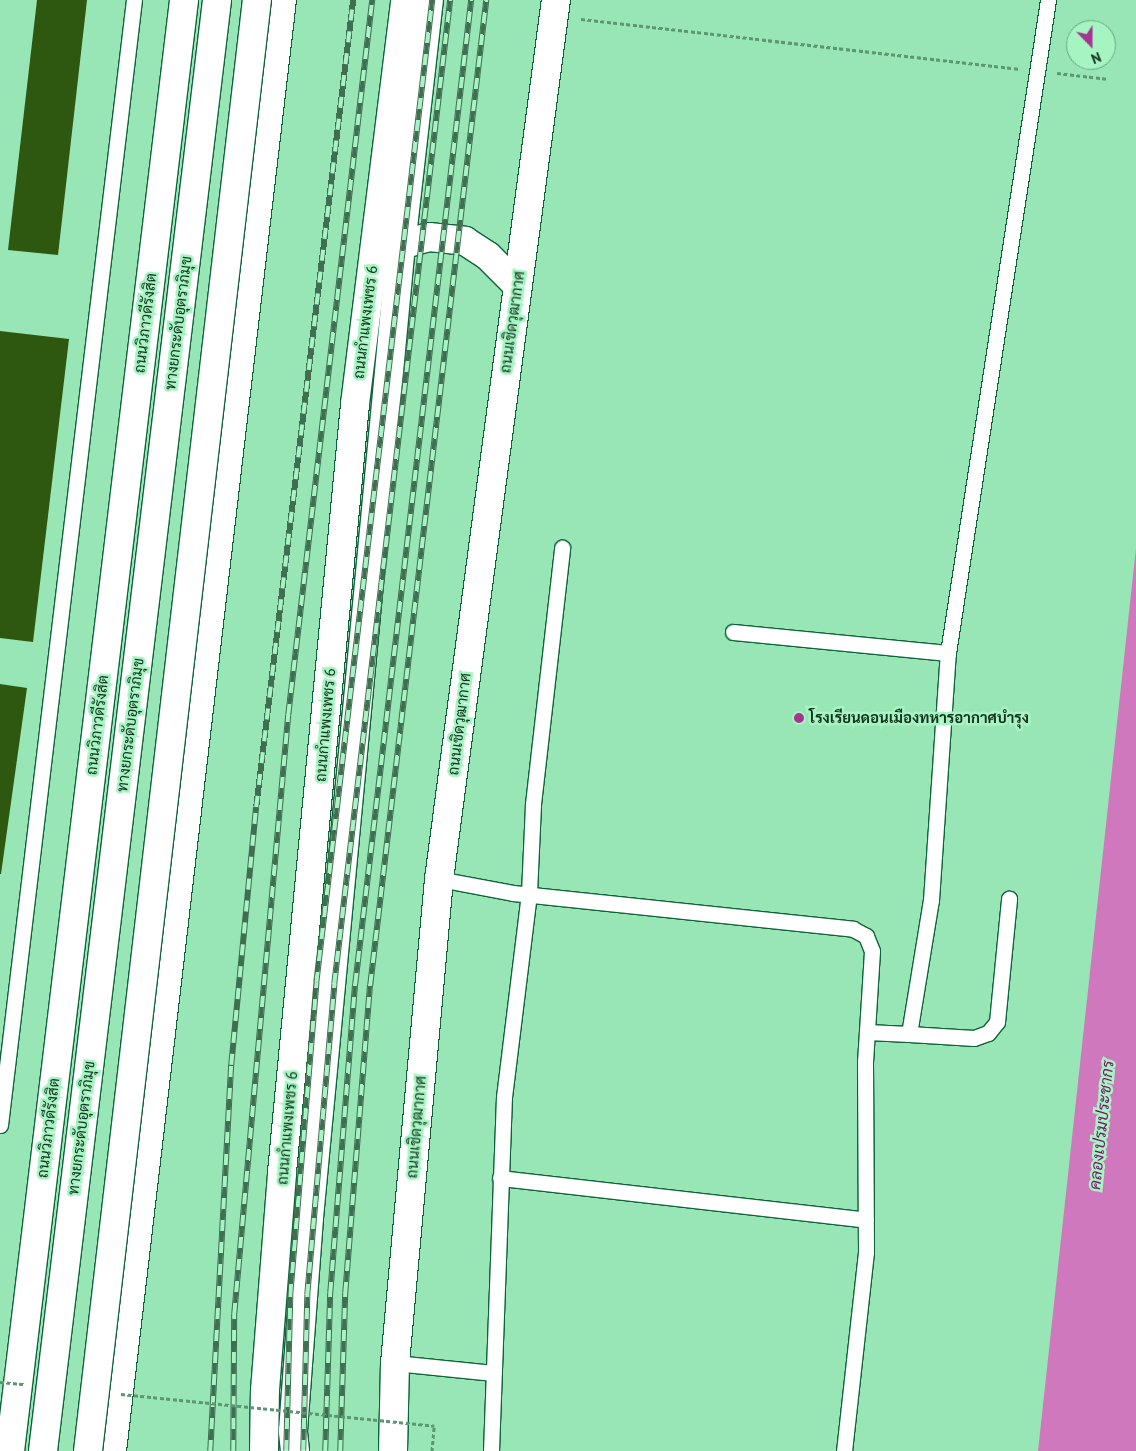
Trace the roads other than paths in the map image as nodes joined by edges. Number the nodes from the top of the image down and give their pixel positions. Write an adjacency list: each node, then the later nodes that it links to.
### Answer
1 (134, 0): 20 (lane)
2 (184, 0): 25 (main road, ถนนวิภาวดีรังสิต)
3 (217, 0): 26 (main road, ทางยกระดับอุตราภิมุข, bridge)
4 (258, 0): 27 (main road, bridge)
5 (282, 0): 28 (main road)
6 (404, 0): 29 (main road, ถนนกำแพงเพชร 6)
7 (429, 0): 10 (main road, ถนนกำแพงเพชร 6)
8 (556, 0): 11 (main road, ถนนเชิดวุฒากาศ)
9 (1048, 0): 14 (lane)
10 (401, 245): 11 (main road); 30 (main road, ถนนกำแพงเพชร 6)
11 (517, 285): 15 (main road, ถนนเชิดวุฒากาศ)
12 (562, 548): 16 (lane)
13 (733, 632): 14 (lane)
14 (948, 654): 19 (lane)
15 (449, 882): 16 (lane); 23 (main road, ถนนเชิดวุฒากาศ)
16 (529, 894): 18 (lane); 21 (lane)
17 (1009, 899): 19 (lane)
18 (867, 1032): 19 (lane); 22 (lane)
19 (909, 1034)
20 (0, 1125)
21 (500, 1178): 22 (lane); 24 (lane)
22 (866, 1220): 33 (lane)
23 (404, 1365): 24 (lane); 31 (main road, ถนนเชิดวุฒากาศ)
24 (493, 1373): 32 (lane)
25 (10, 1451)
26 (43, 1451)
27 (88, 1451)
28 (112, 1451)
29 (264, 1451)
30 (295, 1451)
31 (393, 1451)
32 (491, 1451)
33 (844, 1451)

